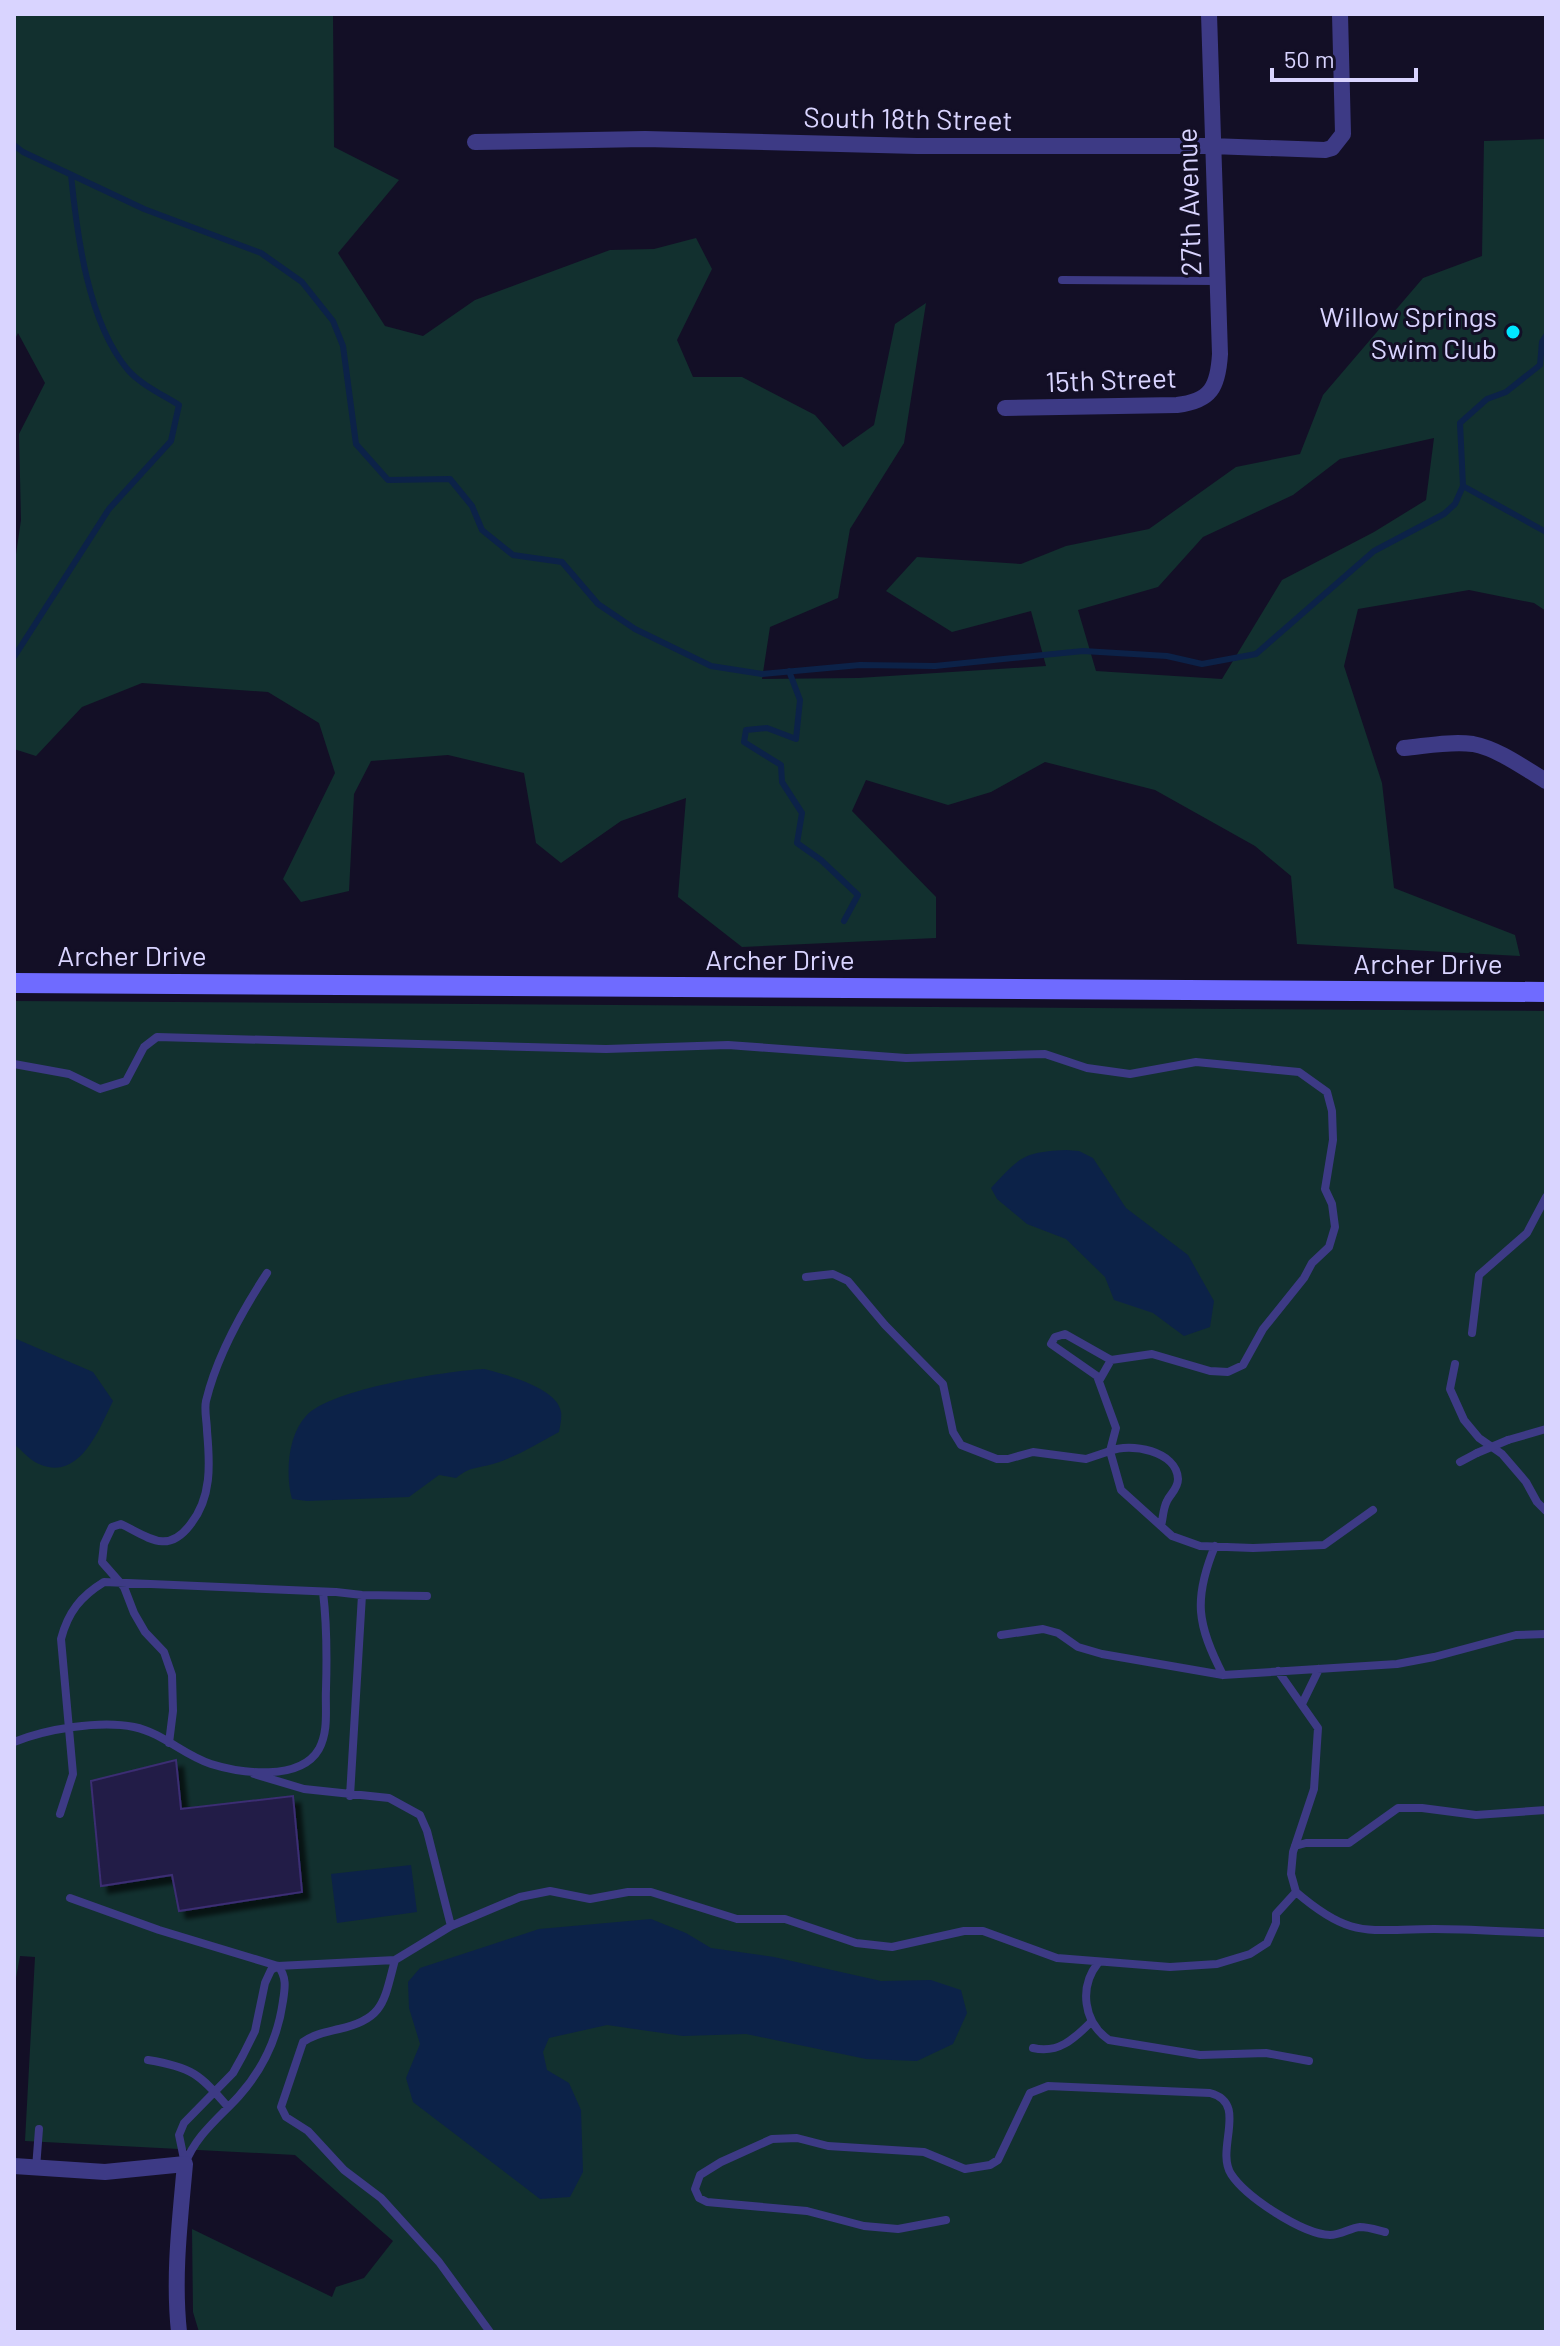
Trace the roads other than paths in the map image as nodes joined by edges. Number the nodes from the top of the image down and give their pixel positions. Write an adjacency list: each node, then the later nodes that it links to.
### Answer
1 (1209, 14): 4 (street, 27th Avenue)
2 (1340, 14): 4 (street, South 18th Street)
3 (475, 142): 4 (street, South 18th Street)
4 (1211, 146): 6 (street, 27th Avenue)
5 (1062, 280): 6 (lane)
6 (1217, 281): 7 (street, 27th Avenue)
7 (1214, 387): 8 (street, 15th Street)
8 (1005, 408)
9 (1404, 748): 10 (street)
10 (1546, 781)
11 (14, 983): 12 (street, Archer Drive)
12 (1546, 992)
13 (14, 1064): 18 (lane)
14 (1546, 1197): 17 (lane)
15 (267, 1273): 28 (lane)
16 (806, 1277): 22 (lane)
17 (1472, 1333)
18 (1111, 1360): 20 (lane); 20 (lane)
19 (1455, 1364): 25 (lane)
20 (1099, 1381): 22 (lane)
21 (1546, 1429): 23 (lane, bridge)
22 (1110, 1451): 26 (lane); 26 (lane)
23 (1460, 1462)
24 (1373, 1510): 27 (lane)
25 (1546, 1511)
26 (1161, 1526): 27 (lane)
27 (1215, 1546): 36 (lane)
28 (119, 1582): 29 (lane); 38 (lane); 40 (lane)
29 (323, 1592): 30 (lane); 41 (lane)
30 (362, 1595): 31 (lane); 42 (lane)
31 (427, 1596)
32 (1546, 1634): 34 (lane)
33 (1001, 1635): 36 (lane)
34 (1319, 1669): 35 (lane); 37 (lane)
35 (1278, 1671): 36 (lane); 37 (lane)
36 (1223, 1675)
37 (1302, 1704): 45 (lane)
38 (69, 1728): 39 (lane); 40 (lane); 44 (lane)
39 (14, 1742)
40 (169, 1743): 41 (lane)
41 (254, 1774): 42 (lane)
42 (350, 1796): 48 (lane)
43 (1546, 1810): 45 (lane)
44 (60, 1814)
45 (1295, 1846): 46 (lane)
46 (1296, 1892): 49 (lane); 51 (lane)
47 (70, 1898): 52 (lane)
48 (451, 1926): 50 (lane); 51 (lane)
49 (1546, 1933)
50 (395, 1960): 52 (lane); 66 (lane)
51 (1098, 1963): 53 (lane)
52 (278, 1966): 57 (lane); 58 (lane)
53 (1091, 2022): 54 (lane); 56 (lane)
54 (1033, 2048)
55 (148, 2060): 57 (lane)
56 (1309, 2061)
57 (215, 2092): 58 (lane); 60 (lane)
58 (228, 2107): 60 (lane)
59 (39, 2129): 62 (lane)
60 (185, 2164): 62 (street); 65 (street)
61 (14, 2166): 62 (street)
62 (36, 2168)
63 (946, 2220): 64 (lane)
64 (1385, 2232)
65 (179, 2332)
66 (490, 2332)

